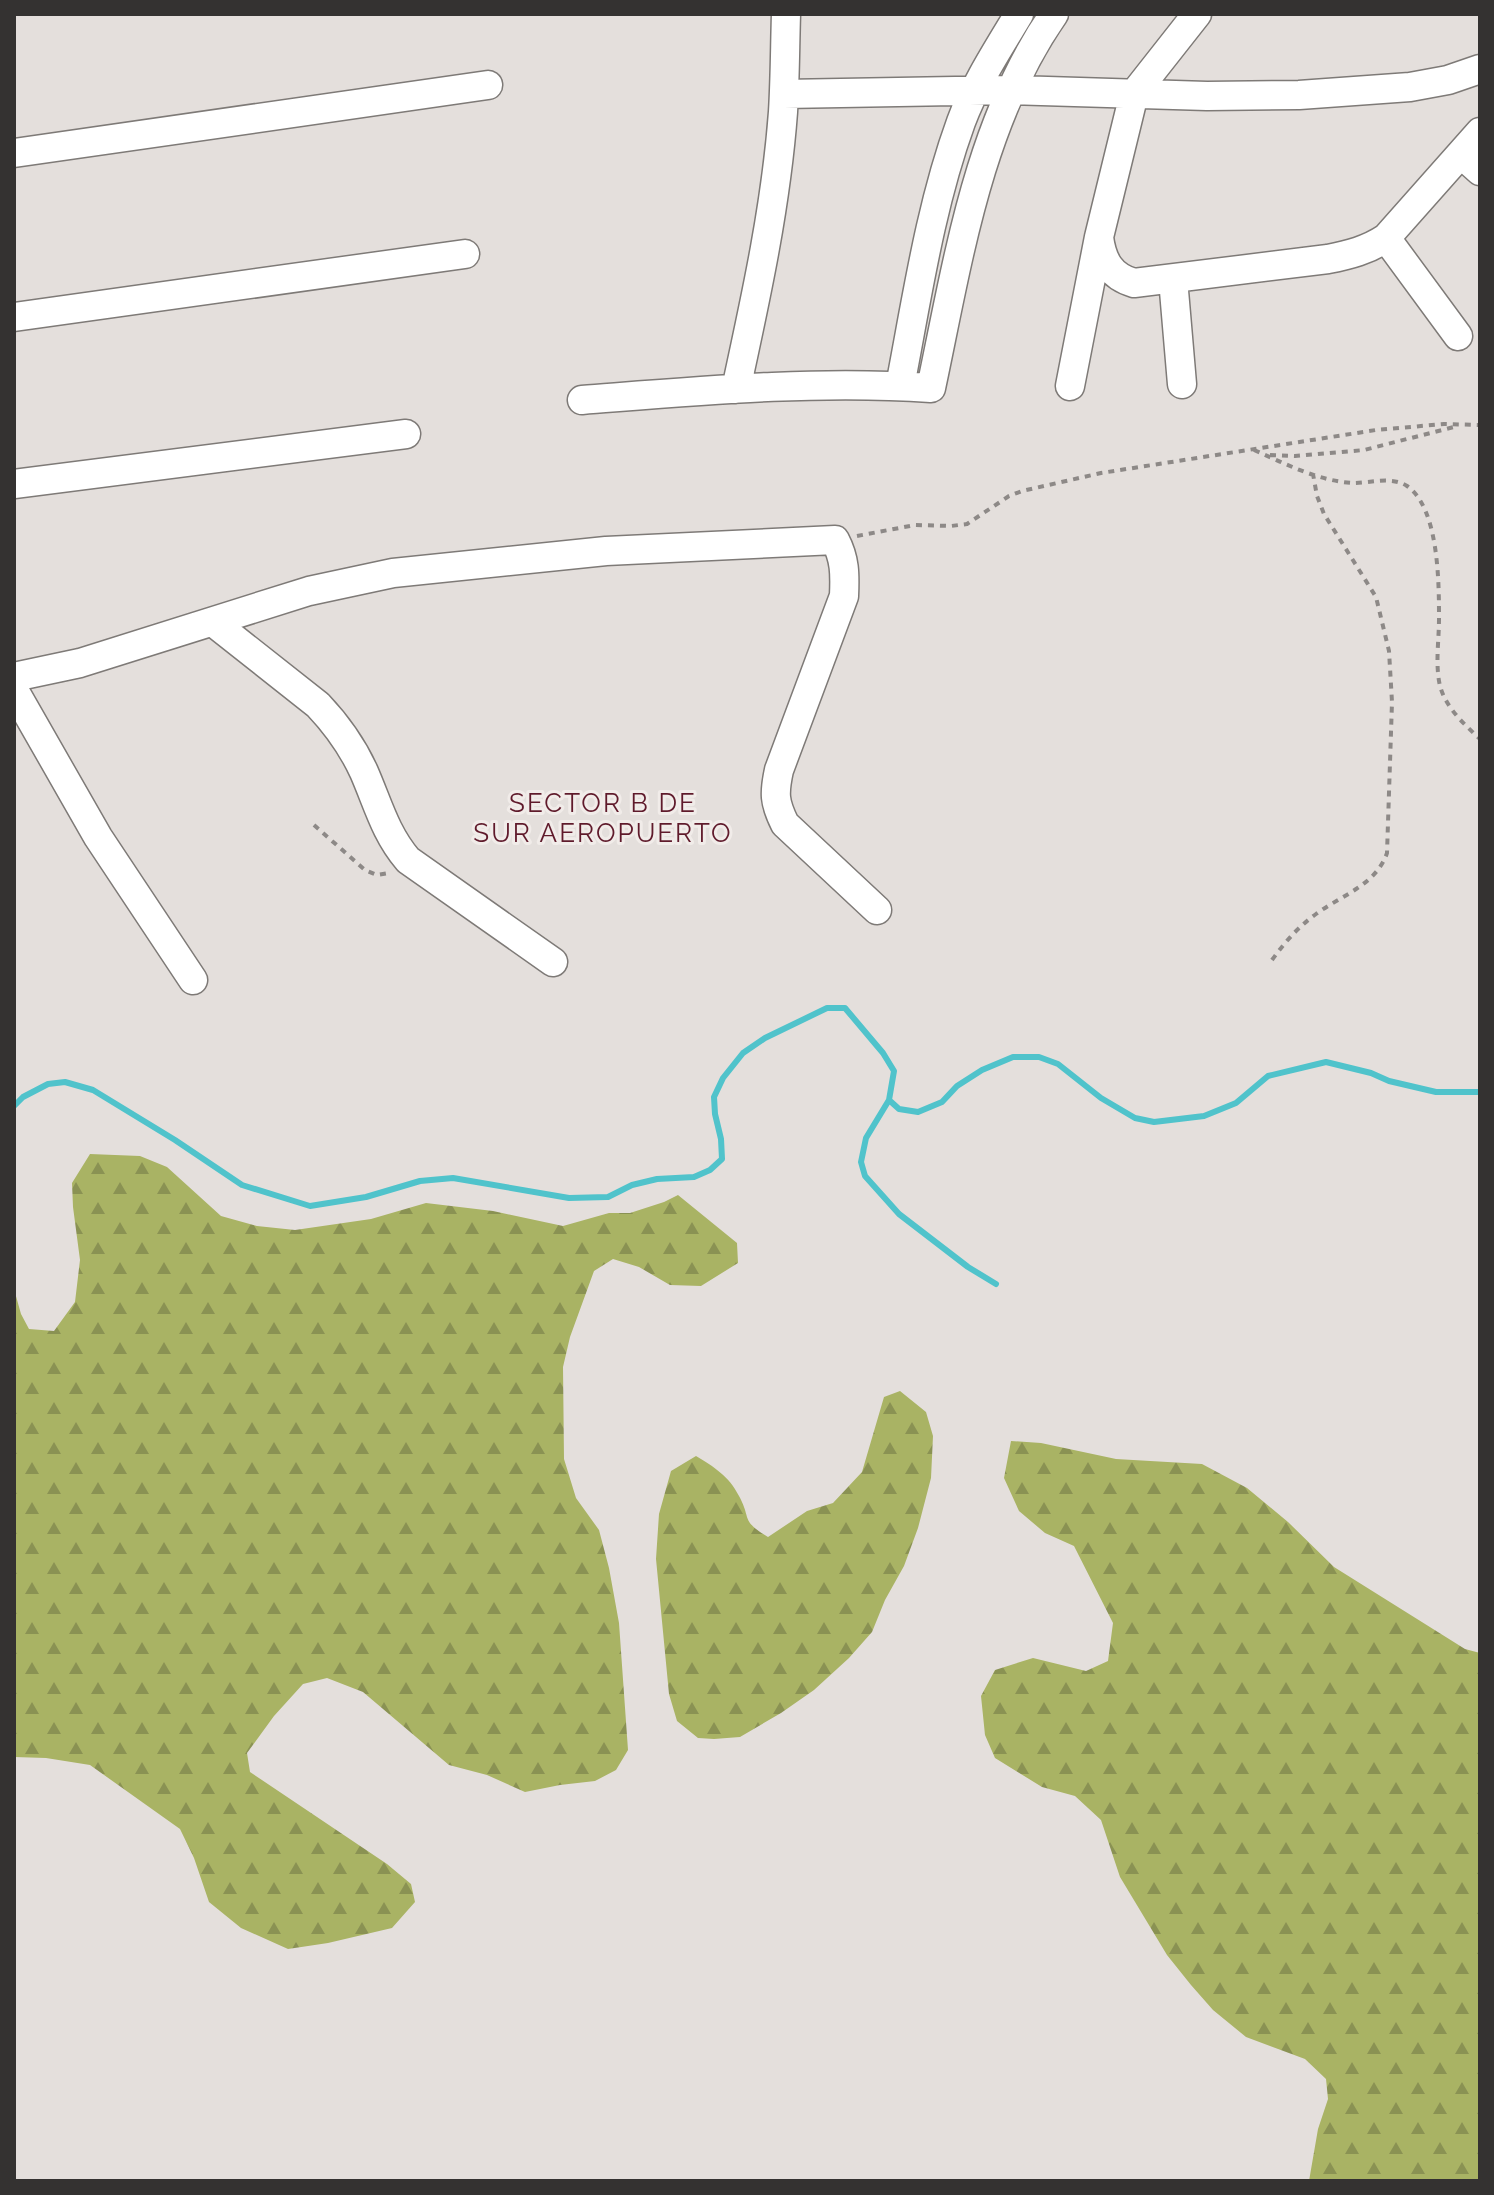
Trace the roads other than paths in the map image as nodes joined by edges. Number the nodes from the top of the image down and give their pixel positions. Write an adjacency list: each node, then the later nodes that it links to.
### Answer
1 (786, 14): 9 (street)
2 (1019, 14): 8 (street)
3 (1054, 14): 7 (street)
4 (1197, 14): 10 (street)
5 (1480, 69): 10 (street)
6 (488, 85): 12 (street)
7 (1012, 90): 8 (street); 10 (street); 21 (street)
8 (974, 92): 9 (street); 21 (street)
9 (784, 94): 23 (street)
10 (1134, 94): 14 (street)
11 (1480, 132): 13 (street)
12 (14, 153)
13 (1470, 163): 15 (street)
14 (1099, 237): 17 (street); 22 (street)
15 (1386, 238): 17 (street); 19 (street)
16 (465, 254): 18 (street)
17 (1173, 279): 20 (street)
18 (14, 317)
19 (1458, 336)
20 (1182, 384)
21 (900, 386): 23 (street)
22 (1070, 386)
23 (736, 389): 24 (street)
24 (582, 400)
25 (406, 434): 26 (street)
26 (14, 484)
27 (213, 622): 28 (street); 30 (street); 31 (street)
28 (14, 677)
29 (14, 690): 32 (street)
30 (877, 910)
31 (553, 962)
32 (193, 980)

